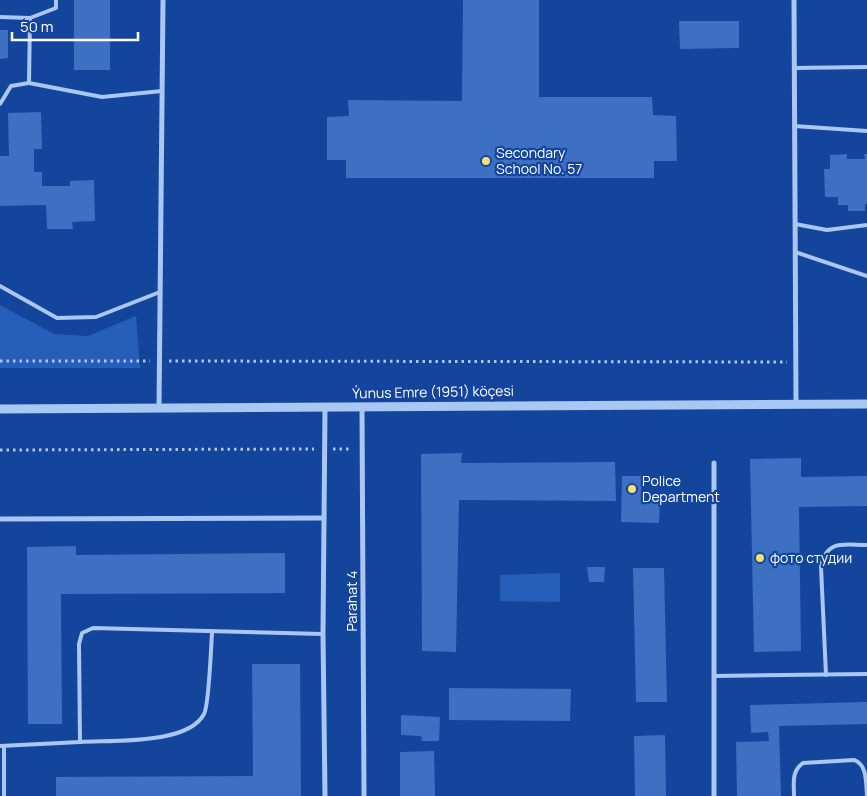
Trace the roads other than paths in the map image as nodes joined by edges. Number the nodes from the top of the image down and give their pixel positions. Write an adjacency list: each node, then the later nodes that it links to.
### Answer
1 (56, 0): 5 (lane)
2 (163, 0): 9 (street)
3 (794, 0): 7 (street)
4 (0, 17): 5 (lane)
5 (30, 18): 8 (lane)
6 (867, 67): 7 (lane)
7 (794, 68): 11 (street)
8 (29, 83): 9 (lane); 10 (lane)
9 (162, 91): 18 (street)
10 (0, 104)
11 (794, 126): 12 (lane); 13 (street)
12 (867, 131)
13 (795, 224): 14 (lane); 15 (street)
14 (867, 226)
15 (795, 252): 16 (lane); 19 (street)
16 (867, 276)
17 (0, 286): 18 (lane)
18 (160, 292): 23 (street)
19 (796, 403): 20 (street, Ýunus Emre (1951) köçesi); 21 (street, Ýunus Emre (1951) köçesi)
20 (867, 404)
21 (362, 406): 22 (street, Ýunus Emre (1951) köçesi); 38 (street, Parahat 4)
22 (325, 407): 23 (street, Ýunus Emre (1951) köçesi); 26 (street, Parahat 4)
23 (159, 408): 24 (street, Ýunus Emre (1951) köçesi)
24 (0, 409)
25 (714, 463): 33 (street)
26 (324, 518): 27 (street); 30 (street, Parahat 4)
27 (0, 519)
28 (867, 546): 32 (lane)
29 (212, 633): 30 (lane); 34 (lane); 34 (lane)
30 (323, 634): 37 (street, Parahat 4)
31 (867, 674): 32 (lane)
32 (826, 675): 33 (lane)
33 (714, 676): 39 (street)
34 (80, 742): 35 (lane)
35 (2, 746): 36 (lane)
36 (4, 796)
37 (326, 796)
38 (364, 796)
39 (714, 796)
40 (794, 796): 41 (lane)
41 (867, 796)

